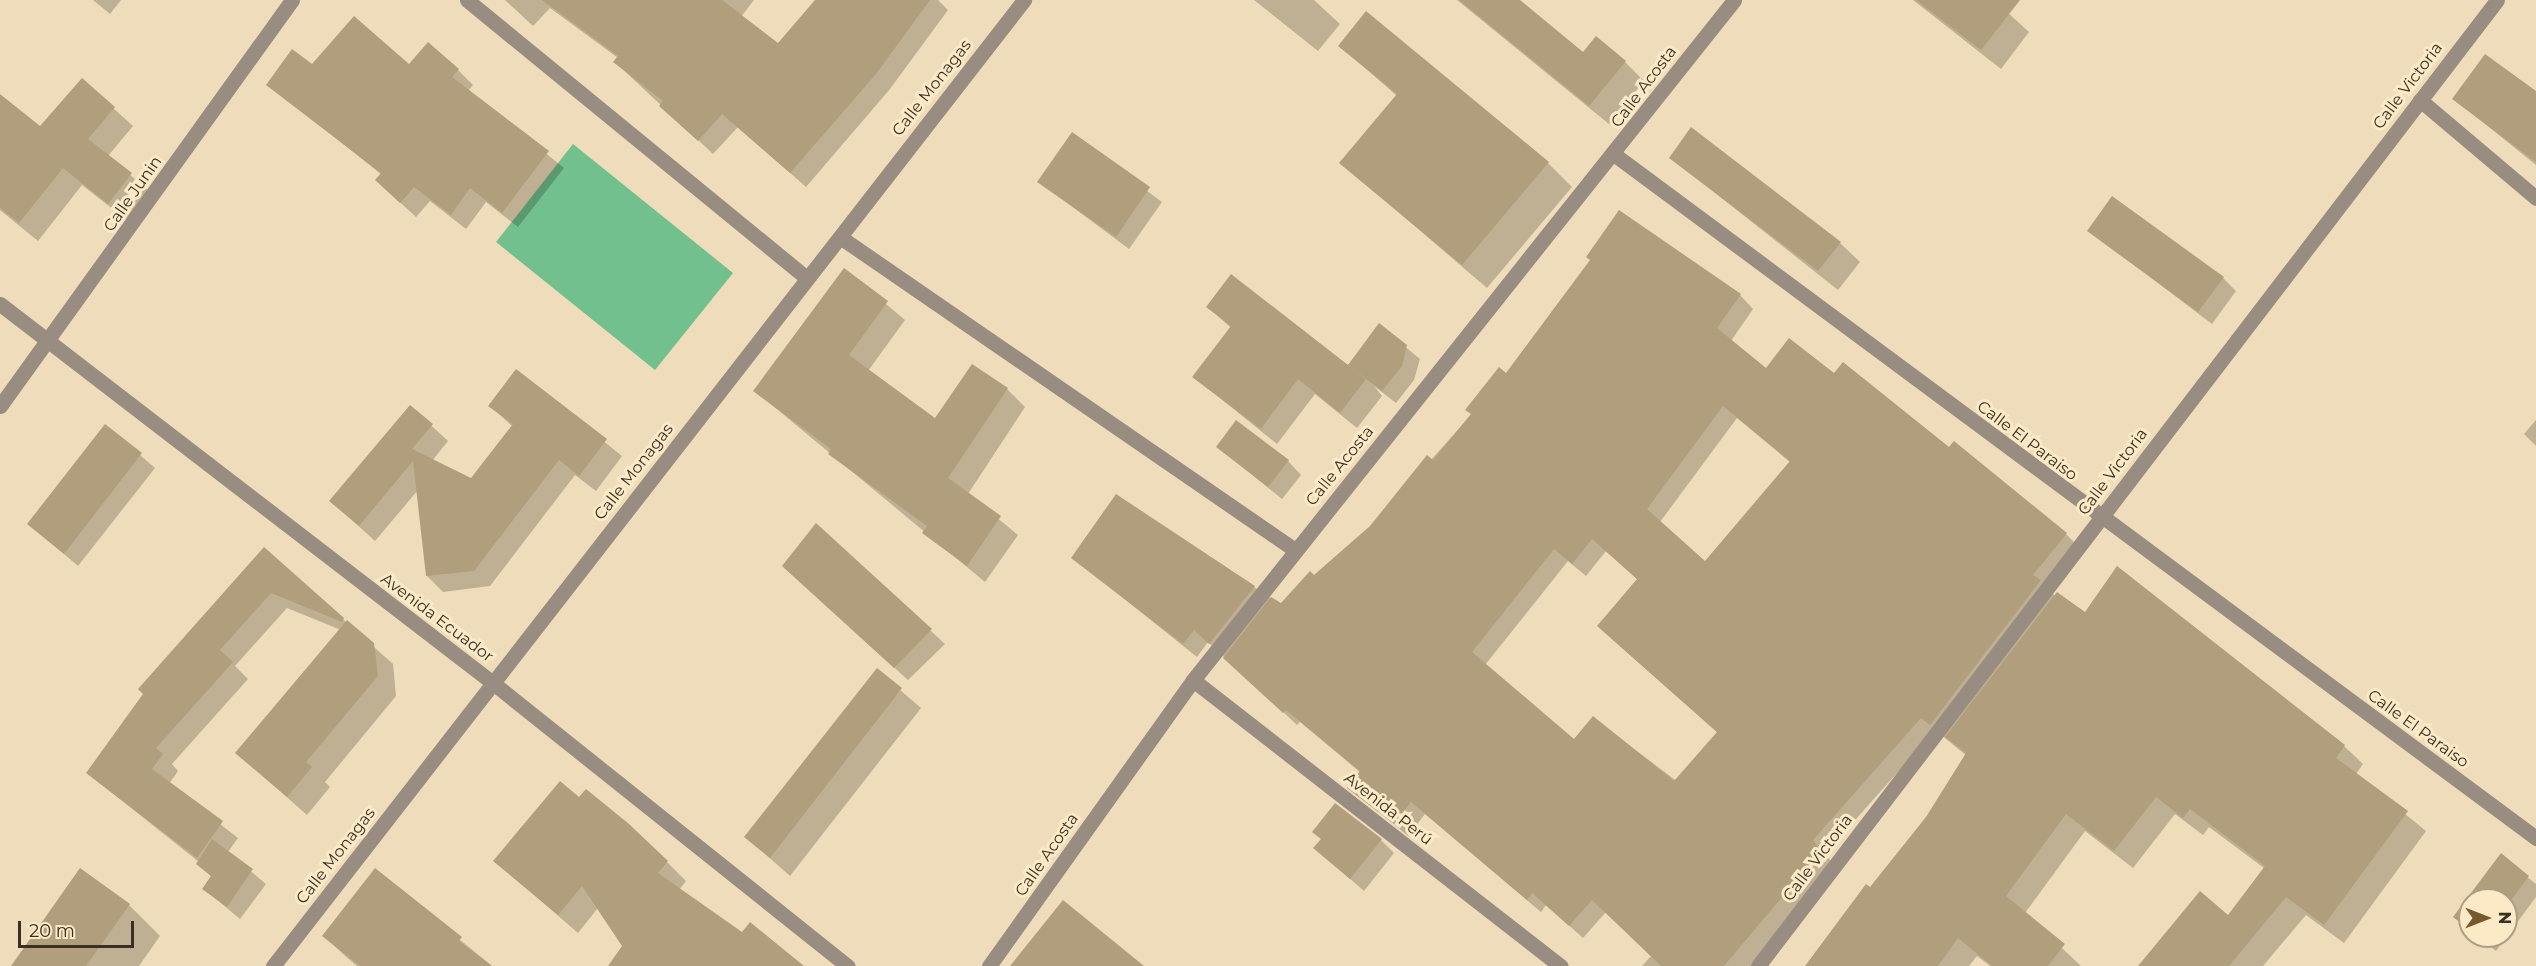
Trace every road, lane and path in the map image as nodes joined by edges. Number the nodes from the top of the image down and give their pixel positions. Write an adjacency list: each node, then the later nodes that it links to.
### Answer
1 (292, 0): 12 (street, Calle Junin)
2 (467, 0): 10 (street)
3 (1024, 0): 9 (street, Calle Monagas)
4 (1734, 0): 7 (street, Calle Acosta)
5 (2497, 0): 6 (street, Calle Victoria)
6 (2420, 100): 8 (street); 14 (street, Calle Victoria)
7 (1615, 155): 14 (street, Calle El Paraiso); 15 (street, Calle Acosta)
8 (2536, 198)
9 (840, 237): 10 (street, Calle Monagas); 15 (street)
10 (807, 278): 17 (street, Calle Monagas)
11 (0, 304): 12 (street, Avenida Ecuador)
12 (50, 343): 13 (street, Calle Junin); 17 (street, Avenida Ecuador)
13 (0, 406)
14 (2100, 518): 18 (street, Calle El Paraiso); 23 (street, Calle Victoria)
15 (1295, 550): 16 (street, Calle Acosta)
16 (1193, 680): 21 (street, Calle Acosta); 22 (street, Avenida Perú)
17 (493, 683): 19 (street, Calle Monagas); 20 (street, Avenida Ecuador)
18 (2536, 838)
19 (273, 966)
20 (848, 966)
21 (990, 966)
22 (1561, 966)
23 (1758, 966)

